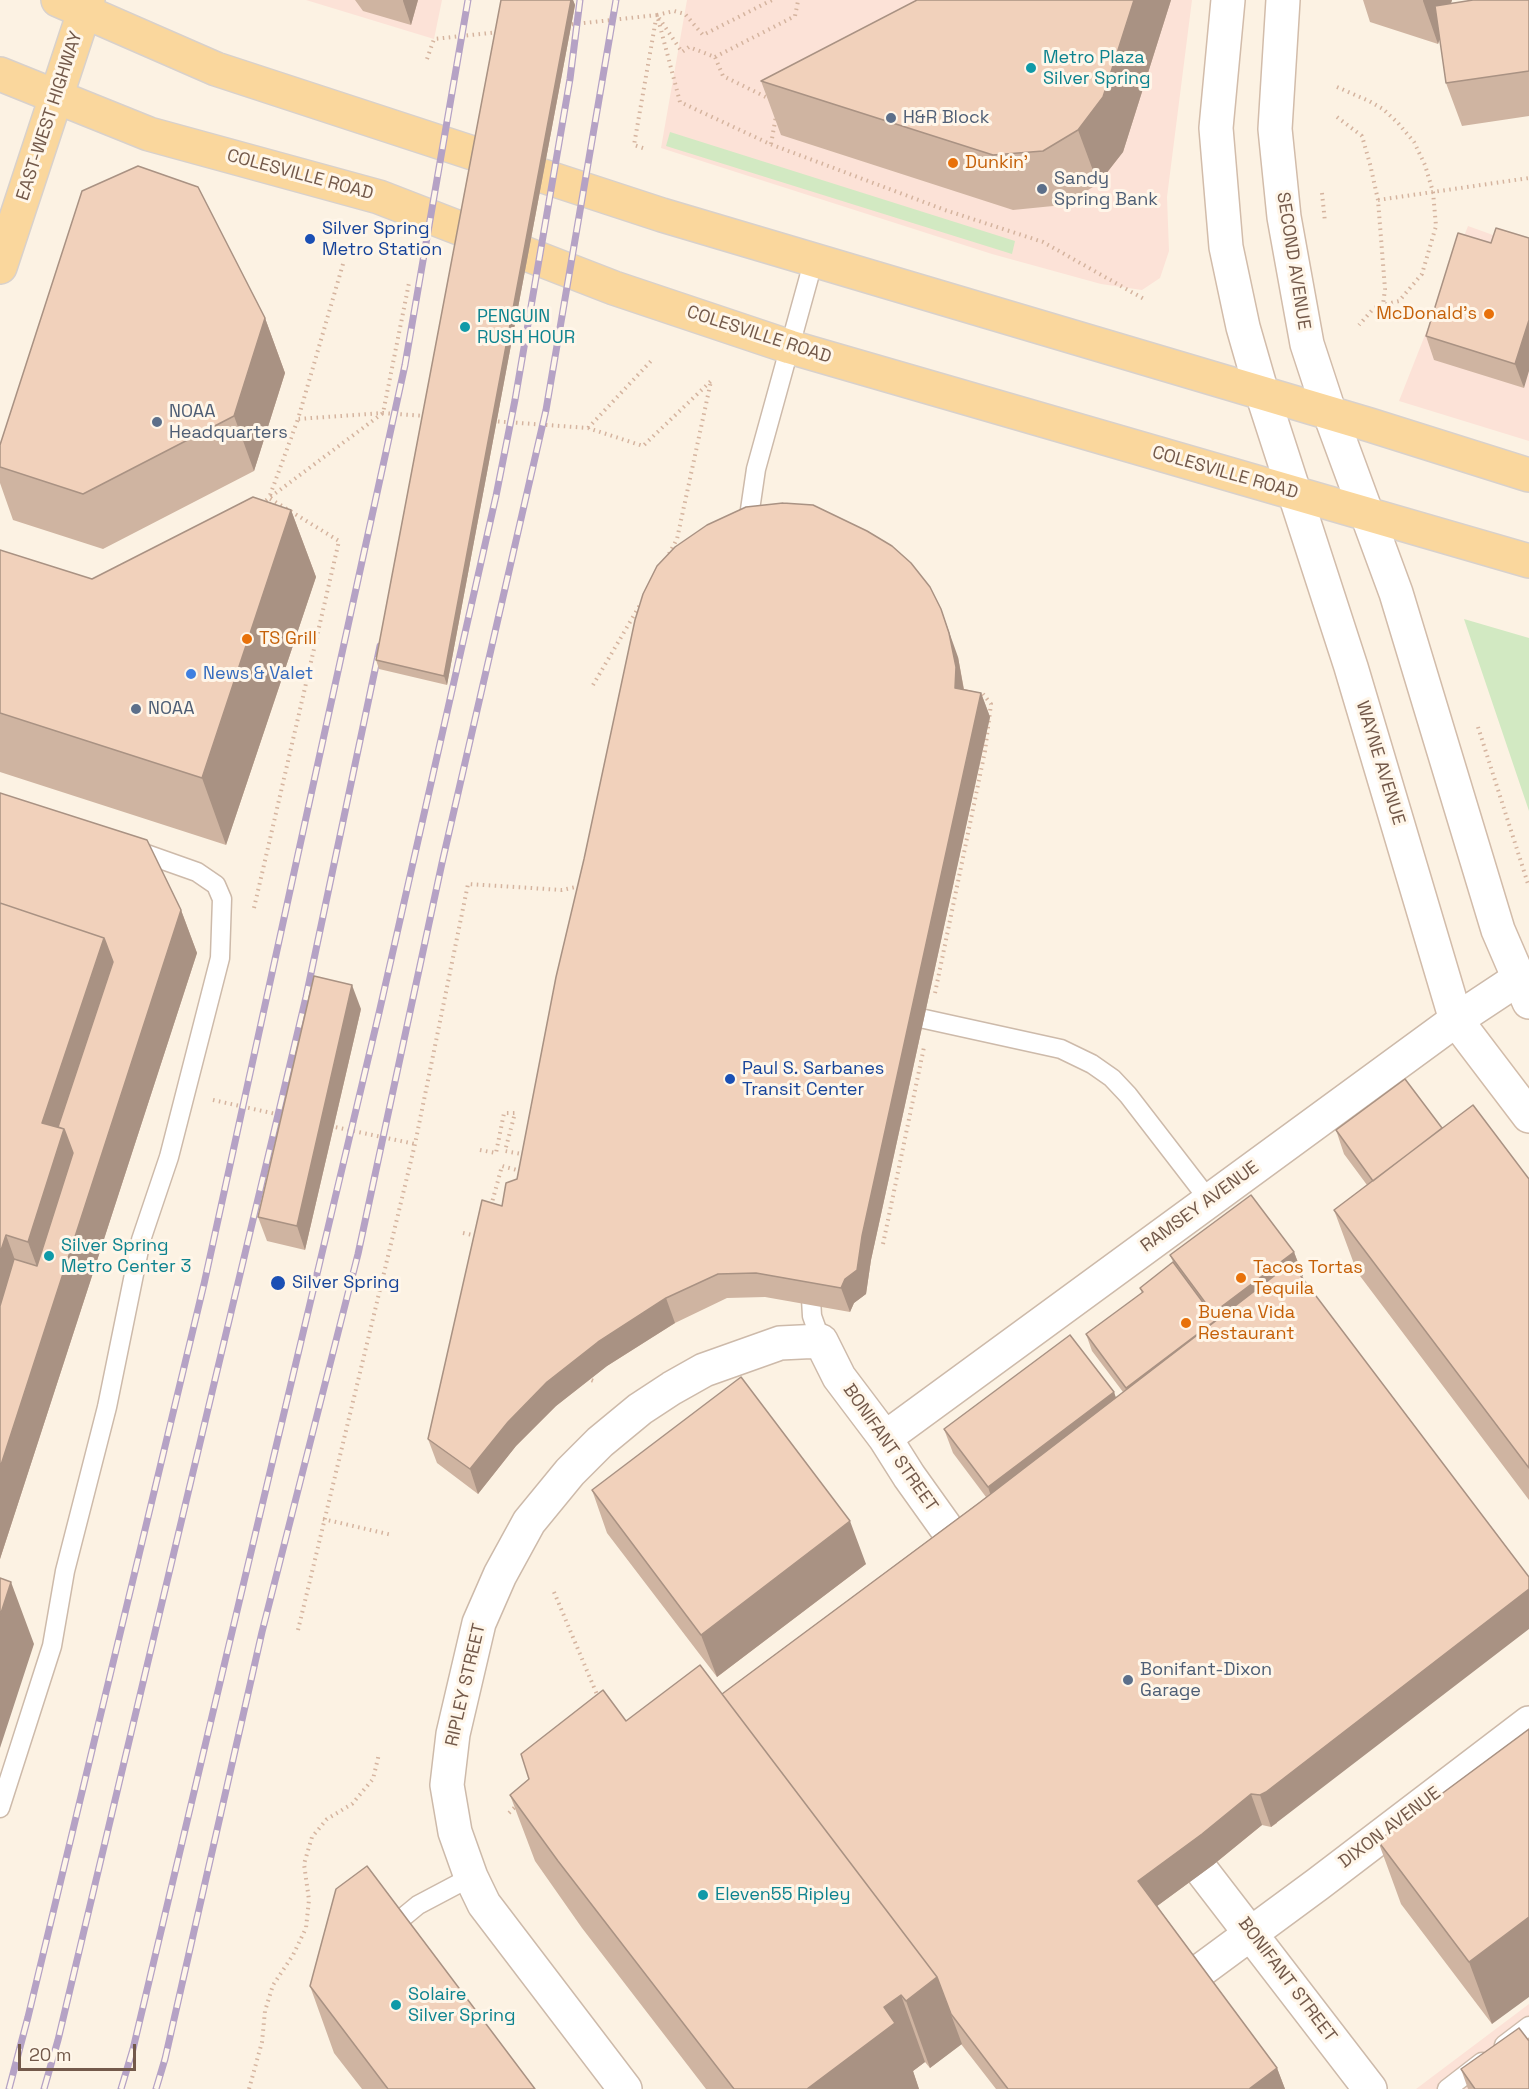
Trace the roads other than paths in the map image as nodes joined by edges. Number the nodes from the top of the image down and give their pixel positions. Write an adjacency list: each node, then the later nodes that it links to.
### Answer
1 (1228, 0): 9 (street)
2 (1283, 0): 10 (street, SECOND AVENUE)
3 (77, 4): 5 (main road, EAST-WEST HIGHWAY); 6 (main road)
4 (0, 74): 5 (main road, COLESVILLE ROAD)
5 (56, 98): 7 (main road, EAST-WEST HIGHWAY); 8 (main road, COLESVILLE ROAD)
6 (814, 259): 8 (lane); 9 (main road)
7 (0, 264)
8 (790, 346): 12 (main road, COLESVILLE ROAD); 14 (lane)
9 (1262, 393): 10 (main road); 12 (street, WAYNE AVENUE)
10 (1330, 414): 11 (main road); 13 (street, SECOND AVENUE)
11 (1528, 471)
12 (1295, 493): 13 (main road, COLESVILLE ROAD); 19 (street, WAYNE AVENUE)
13 (1367, 513): 15 (main road, COLESVILLE ROAD); 17 (street)
14 (746, 534)
15 (1529, 561)
16 (112, 842): 27 (lane)
17 (1525, 985): 19 (street, RAMSEY AVENUE)
18 (920, 1018): 21 (lane)
19 (1456, 1020): 20 (street, WAYNE AVENUE); 21 (street, RAMSEY AVENUE)
20 (1529, 1116)
21 (1209, 1200): 24 (street, RAMSEY AVENUE)
22 (808, 1258): 23 (lane)
23 (821, 1341): 24 (street, BONIFANT STREET); 29 (street, RIPLEY STREET)
24 (885, 1438): 25 (street, BONIFANT STREET)
25 (964, 1553)
26 (1529, 1723): 31 (street, DIXON AVENUE)
27 (0, 1808)
28 (1203, 1872): 31 (street, BONIFANT STREET)
29 (471, 1877): 30 (lane); 34 (street, RIPLEY STREET)
30 (391, 1932)
31 (1251, 1933): 32 (street, DIXON AVENUE); 35 (street, BONIFANT STREET)
32 (1147, 2010)
33 (1529, 2026): 36 (lane)
34 (625, 2089)
35 (1370, 2089)
36 (1447, 2089)

